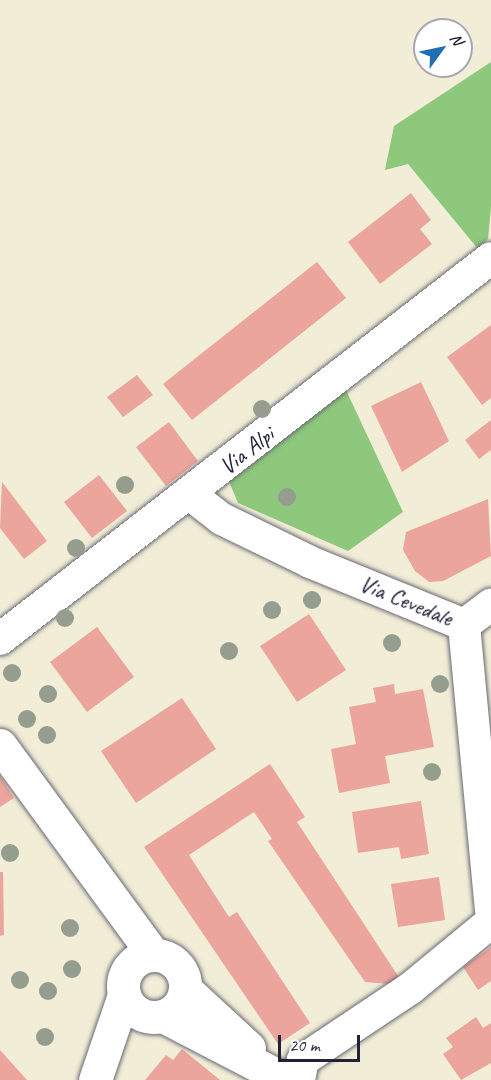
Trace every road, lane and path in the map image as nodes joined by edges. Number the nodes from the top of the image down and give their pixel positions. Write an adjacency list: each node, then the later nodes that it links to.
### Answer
1 (491, 258): 2 (street, Via Alpi)
2 (191, 495): 4 (street, Via Cevedale); 5 (street, Via Alpi)
3 (491, 605): 4 (street)
4 (464, 625): 8 (street, Via Cevedale)
5 (0, 639)
6 (0, 745): 7 (street)
7 (96, 880): 10 (street); 11 (street)
8 (491, 910)
9 (491, 922): 14 (street)
10 (153, 954): 11 (street); 12 (street)
11 (124, 985): 13 (street); 15 (street)
12 (185, 989): 13 (street); 14 (street)
13 (156, 1016): 14 (street); 16 (street)
14 (288, 1078)
15 (95, 1080)
16 (102, 1080)

